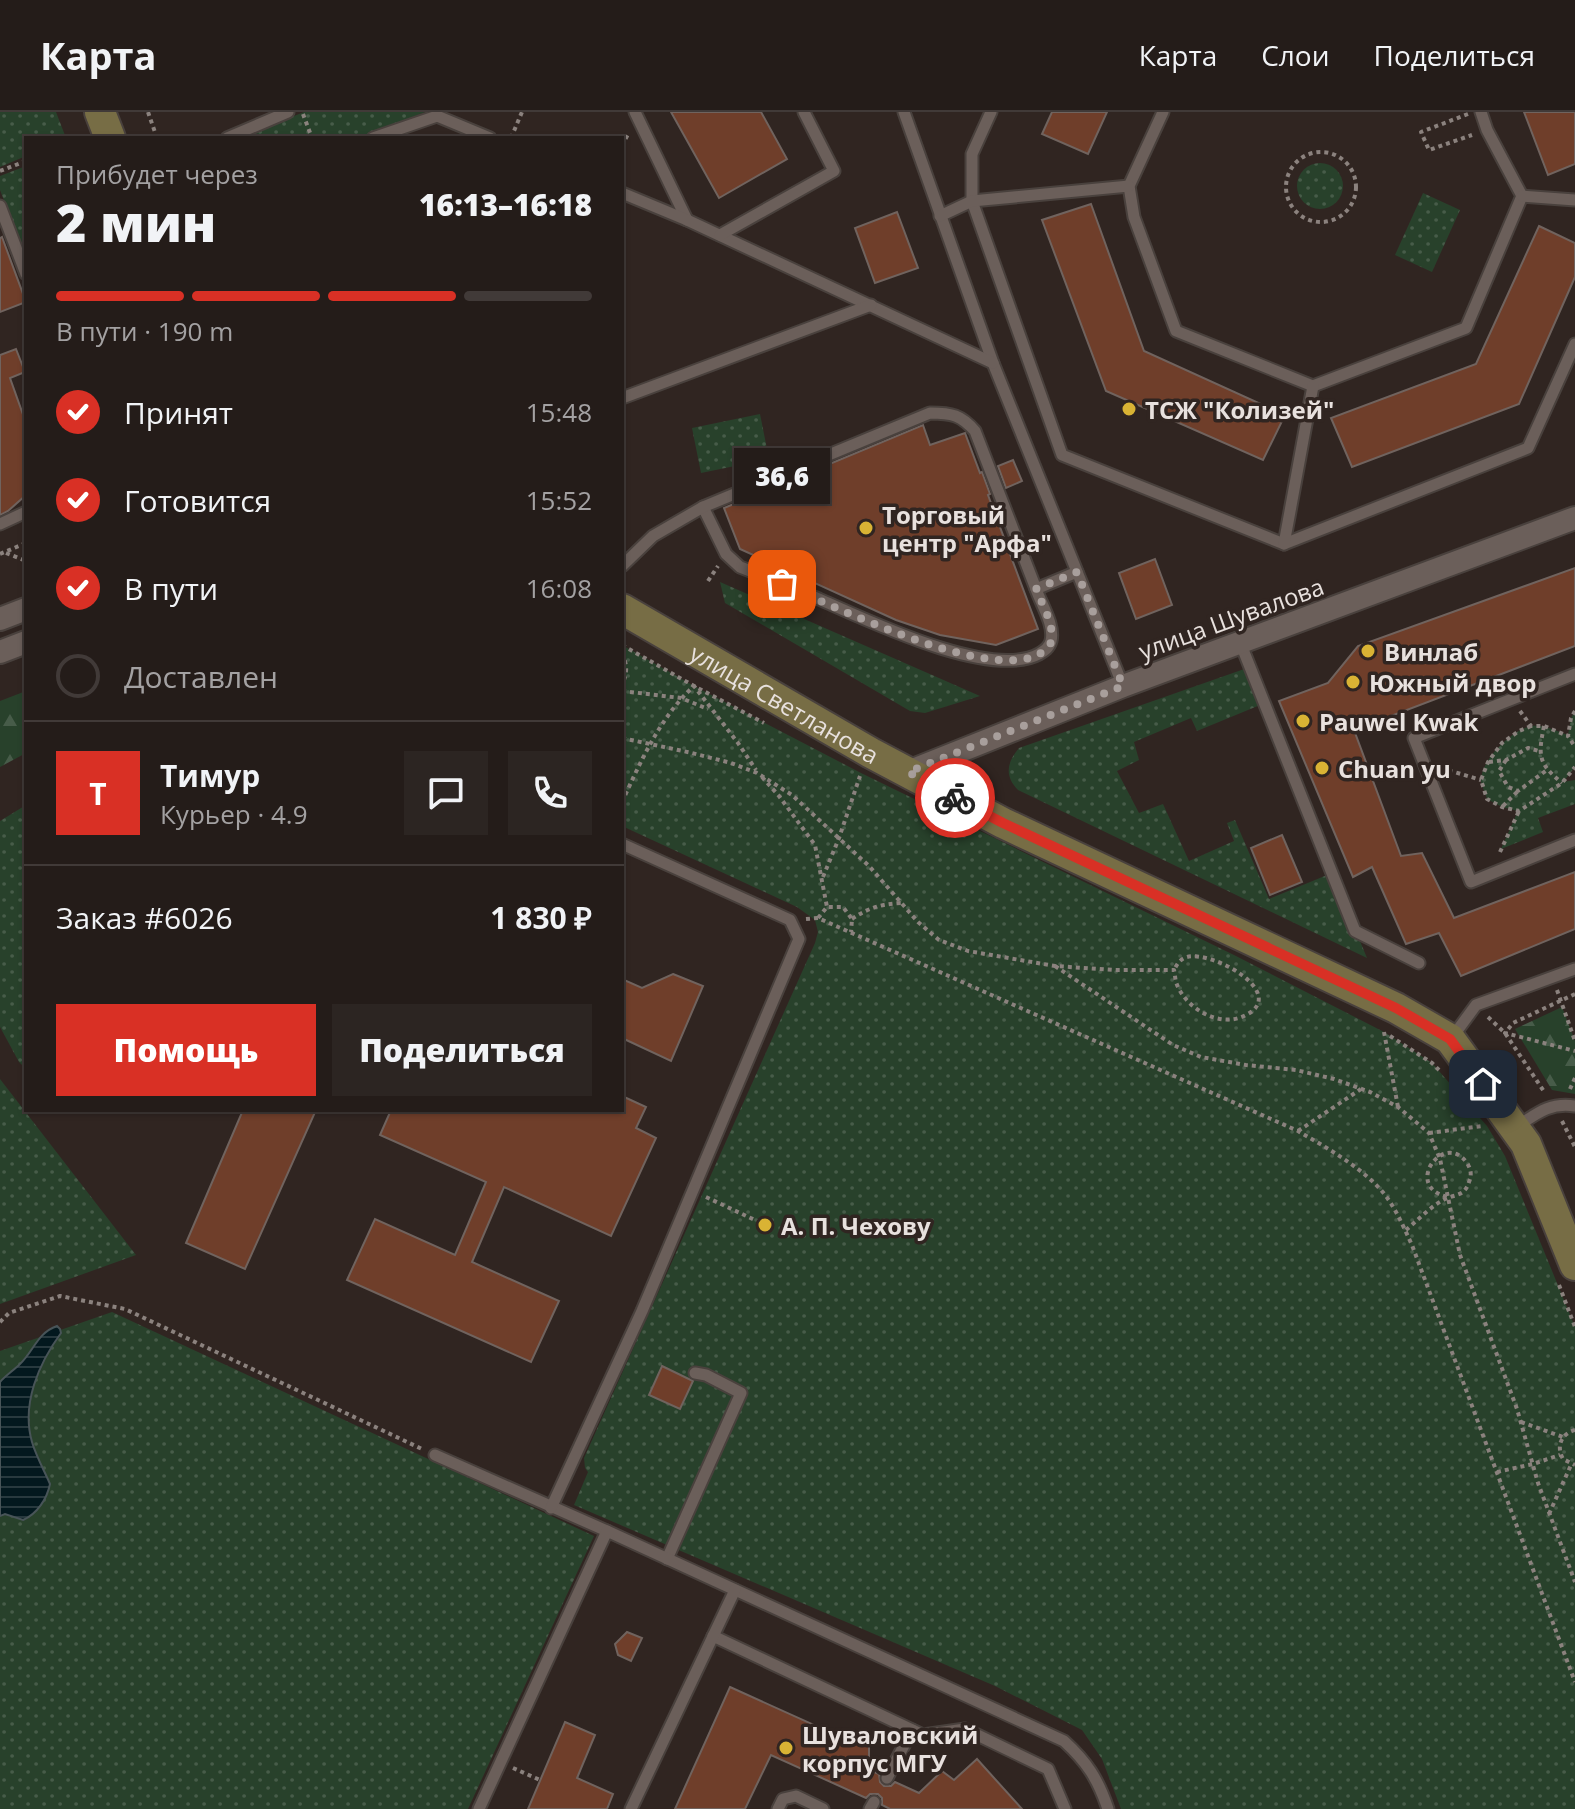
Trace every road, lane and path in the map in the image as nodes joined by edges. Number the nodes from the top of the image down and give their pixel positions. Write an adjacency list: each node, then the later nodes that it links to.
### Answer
1 (100, 112): 14 (street)
2 (148, 112): 15 (path)
3 (288, 112): 16 (lane)
4 (302, 112): 17 (path)
5 (522, 112): 20 (path)
6 (635, 112): 31 (lane)
7 (804, 112): 32 (lane)
8 (904, 112): 30 (lane)
9 (991, 112): 28 (lane)
10 (1163, 112): 23 (lane)
11 (1474, 112): 13 (path)
12 (1481, 112): 13 (lane)
13 (1487, 130): 26 (lane)
14 (109, 136)
15 (156, 136)
16 (232, 136)
17 (311, 136)
18 (379, 136): 19 (lane)
19 (485, 136)
20 (512, 136)
21 (24, 162): 22 (path)
22 (0, 171)
23 (1129, 186): 28 (lane); 37 (lane)
24 (624, 194): 31 (lane)
25 (1287, 196): 25 (path)
26 (1522, 196): 27 (lane); 37 (lane)
27 (1575, 200)
28 (972, 201): 30 (lane); 44 (lane)
29 (0, 206): 33 (lane)
30 (940, 216): 36 (lane)
31 (687, 220): 32 (lane)
32 (720, 235): 34 (lane)
33 (24, 269)
34 (871, 305): 36 (lane); 38 (lane)
35 (1575, 344): 44 (lane)
36 (993, 363): 48 (lane)
37 (1313, 386): 44 (lane)
38 (624, 396)
39 (703, 507): 47 (lane); 49 (lane); 49 (lane)
40 (24, 513): 42 (lane)
41 (1575, 518): 53 (street, улица Шувалова)
42 (0, 524)
43 (24, 544): 45 (path)
44 (1284, 544)
45 (2, 553): 46 (path)
46 (24, 560)
47 (624, 564)
48 (1077, 572): 49 (lane); 61 (lane)
49 (1036, 589)
50 (24, 610): 52 (street)
51 (624, 610): 81 (street, улица Светланова)
52 (0, 619)
53 (1240, 642): 61 (street, улица Шувалова); 101 (lane)
54 (24, 643): 56 (street)
55 (624, 646): 60 (path)
56 (0, 652)
57 (624, 658): 59 (path)
58 (1575, 674): 64 (lane)
59 (624, 680)
60 (694, 686): 63 (path); 65 (path); 68 (path)
61 (1123, 686): 81 (street, улица Шувалова)
62 (624, 691): 63 (path)
63 (681, 698): 65 (path); 73 (path)
64 (1503, 703): 69 (path); 78 (lane)
65 (711, 710): 82 (path)
66 (1575, 711): 67 (path)
67 (1573, 719): 71 (path)
68 (763, 722)
69 (1531, 726): 70 (path); 77 (path)
70 (1544, 726): 71 (path); 75 (path)
71 (1568, 736): 74 (path)
72 (624, 738): 73 (path)
73 (649, 744): 82 (path); 87 (path)
74 (1575, 747)
75 (1539, 751): 76 (path); 80 (path)
76 (1506, 760): 77 (path); 86 (path)
77 (1488, 762): 84 (path)
78 (1424, 763): 84 (path); 93 (lane)
79 (1575, 767): 85 (path)
80 (1547, 770): 85 (path); 86 (path)
81 (908, 772): 110 (street, улица Светланова)
82 (757, 773): 90 (path); 94 (path)
83 (861, 773): 90 (path)
84 (1481, 780): 88 (path)
85 (1562, 783): 89 (path)
86 (1518, 791): 88 (path)
87 (624, 798)
88 (1502, 807): 89 (path)
89 (1519, 811): 93 (path)
90 (839, 838): 94 (path); 95 (path)
91 (1575, 840): 93 (lane)
92 (624, 845): 99 (lane)
93 (1489, 874)
94 (822, 879): 96 (path)
95 (901, 903): 98 (path); 102 (path)
96 (827, 907): 97 (path); 98 (path)
97 (818, 918): 99 (path); 100 (path)
98 (852, 919): 100 (path)
99 (790, 920): 124 (lane)
100 (851, 933): 120 (path)
101 (1419, 963)
102 (1055, 966): 104 (path); 114 (path)
103 (1575, 969): 105 (lane)
104 (1174, 970): 104 (path)
105 (1553, 977): 107 (path); 108 (lane)
106 (1575, 994): 107 (path)
107 (1560, 1001): 109 (path); 111 (path)
108 (1476, 1005): 109 (path); 110 (lane)
109 (1505, 1033): 112 (path); 115 (path)
110 (1450, 1039): 119 (street, улица Светланова)
111 (1575, 1041)
112 (1575, 1051)
113 (1442, 1074): 117 (path)
114 (1361, 1089): 117 (path); 120 (path)
115 (1553, 1105): 116 (lane); 119 (lane); 122 (path)
116 (1575, 1106)
117 (1398, 1107): 121 (path)
118 (1478, 1115): 121 (path)
119 (1515, 1128): 127 (street, улица Светланова)
120 (1298, 1131): 128 (path)
121 (1429, 1133): 123 (path)
122 (1575, 1147)
123 (1438, 1156): 125 (path); 125 (path); 125 (path)
124 (693, 1191): 126 (path); 141 (lane)
125 (1448, 1197): 128 (path); 133 (path)
126 (757, 1221)
127 (1568, 1226): 129 (street, улица Светланова)
128 (1405, 1231): 140 (path)
129 (1567, 1274): 131 (path)
130 (0, 1322): 136 (path)
131 (1575, 1327)
132 (695, 1373): 144 (lane)
133 (1521, 1422): 135 (path); 138 (path)
134 (1575, 1430): 135 (path)
135 (1563, 1437): 137 (path)
136 (435, 1455): 141 (lane)
137 (1560, 1455): 138 (path); 139 (path)
138 (1533, 1464): 140 (path); 142 (path)
139 (1573, 1465): 142 (path)
140 (1497, 1472): 148 (path)
141 (551, 1508): 143 (lane)
142 (1549, 1514): 145 (path)
143 (607, 1531): 144 (lane); 150 (lane)
144 (667, 1559): 146 (lane)
145 (1575, 1582)
146 (735, 1590): 147 (lane); 158 (lane)
147 (713, 1636): 149 (lane); 154 (lane)
148 (1575, 1682)
149 (912, 1730): 151 (lane); 157 (lane)
150 (501, 1762): 152 (path); 153 (lane)
151 (887, 1778)
152 (540, 1780)
153 (480, 1809)
154 (631, 1809)
155 (778, 1809): 156 (lane)
156 (823, 1809)
157 (1065, 1809)
158 (1108, 1809)

